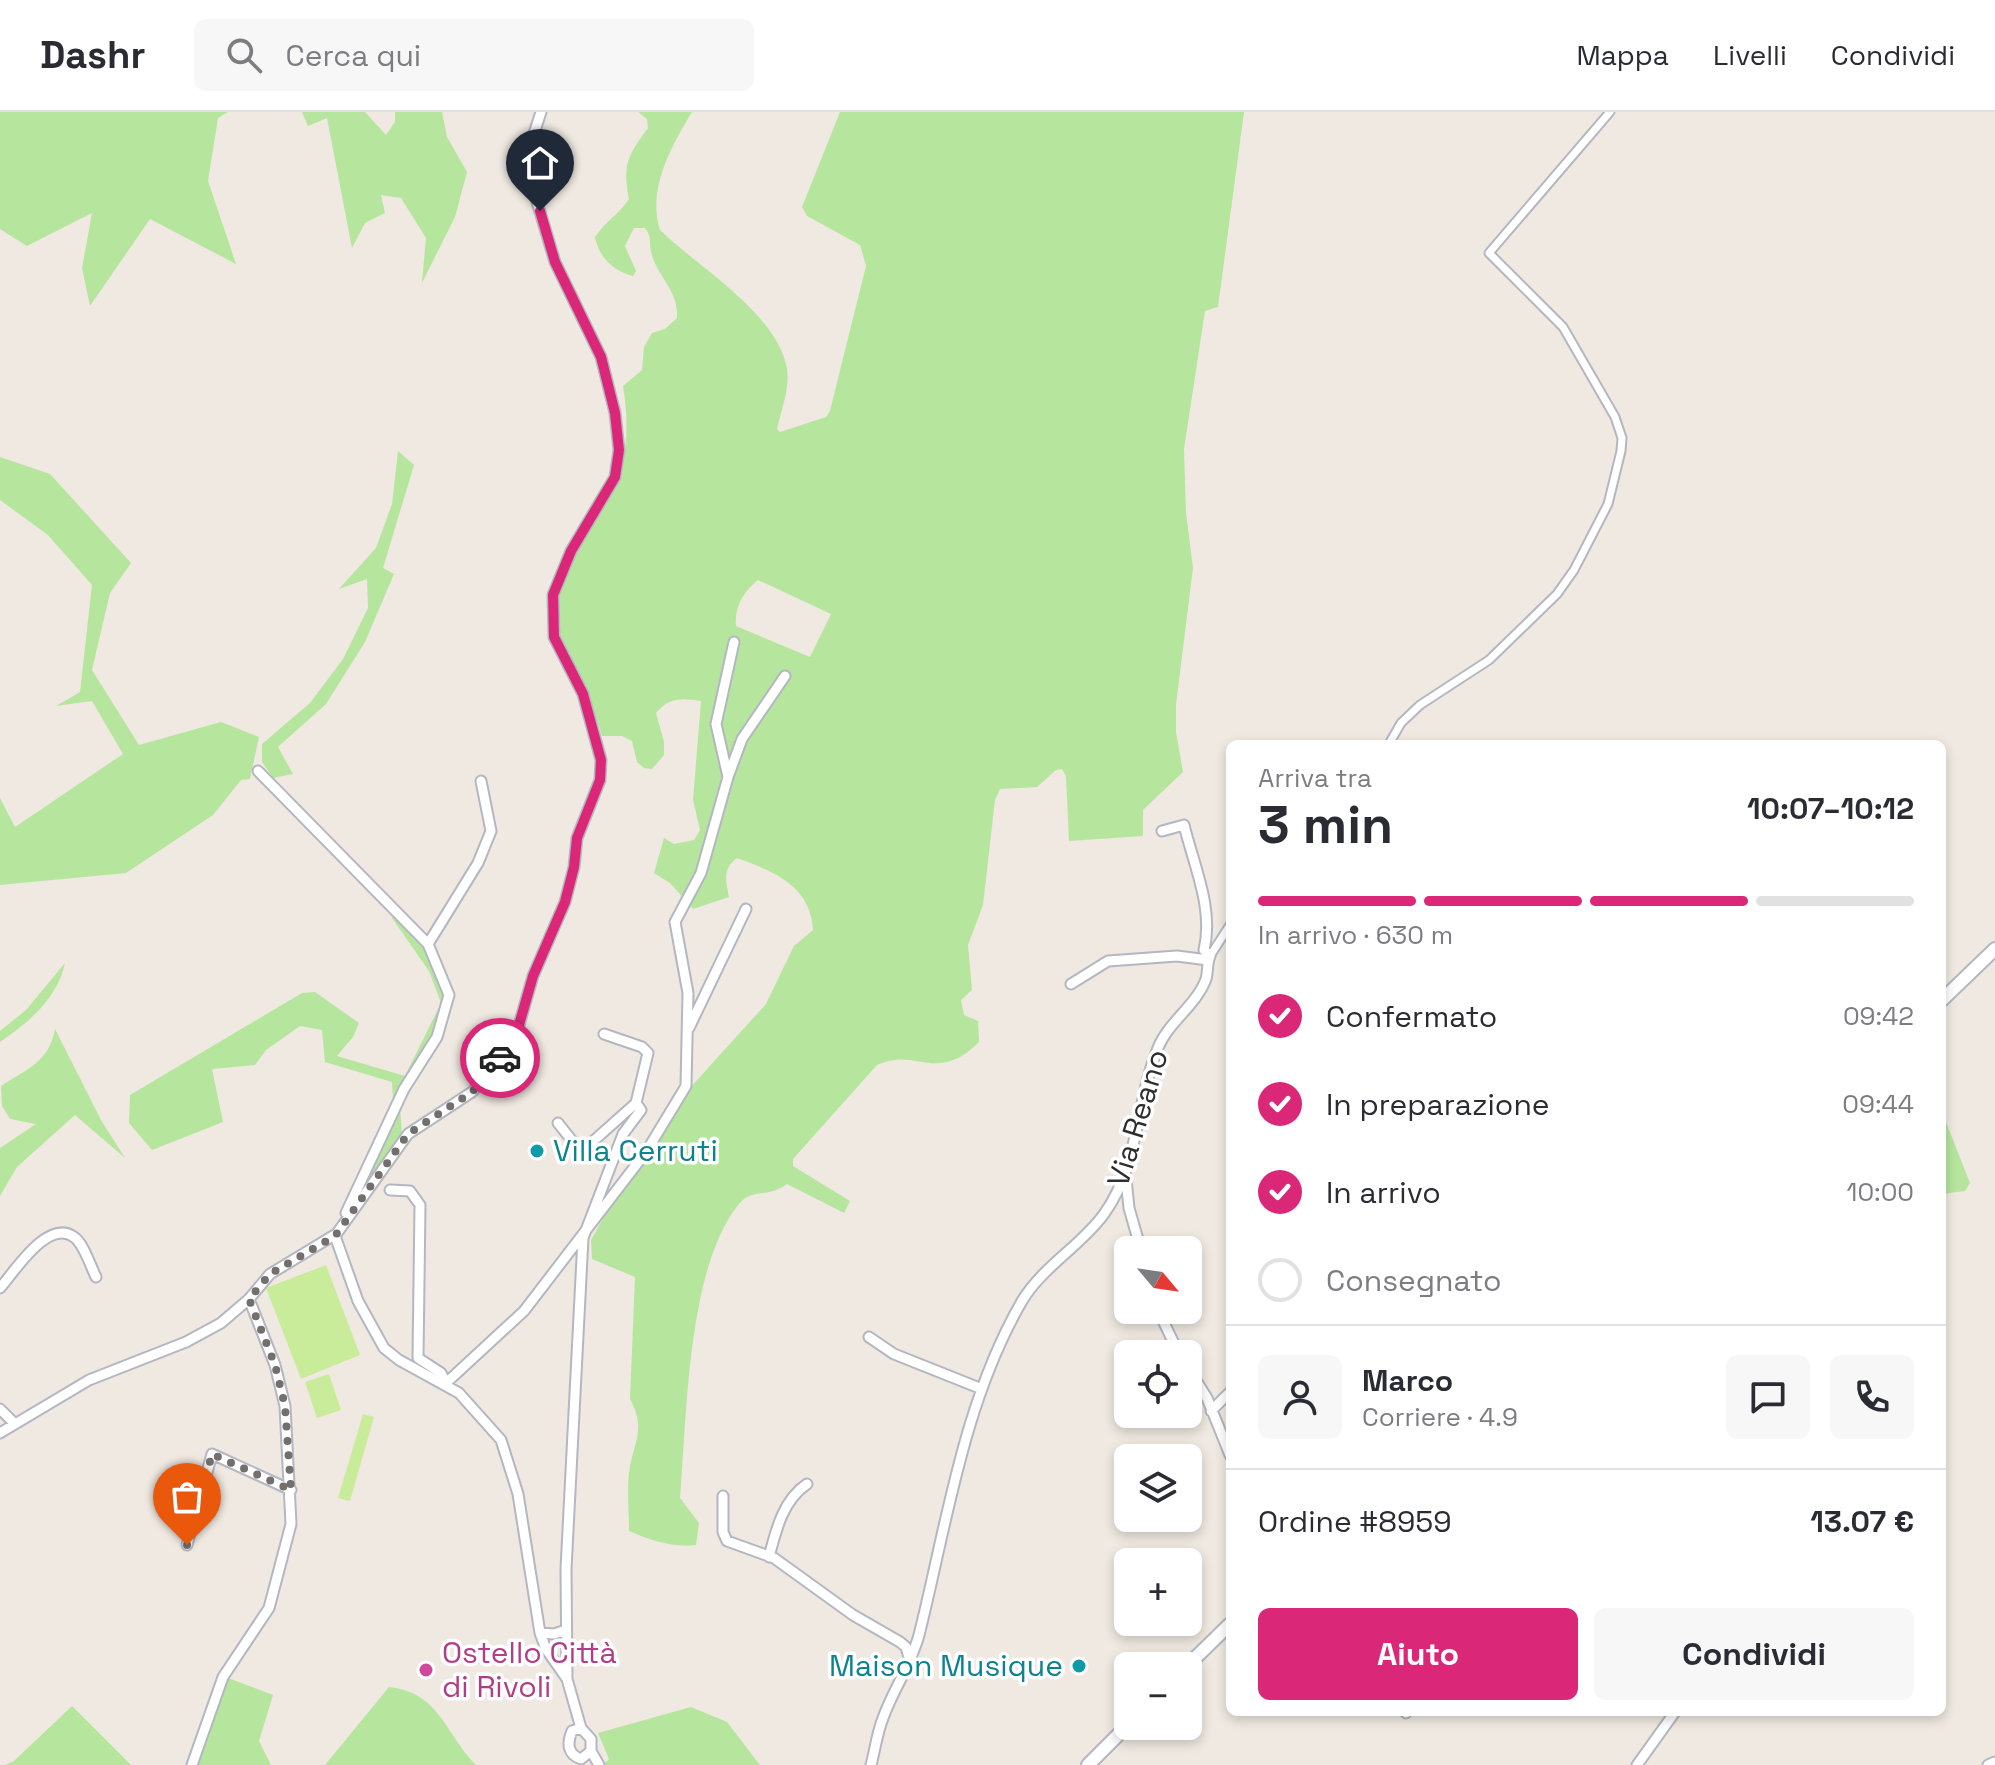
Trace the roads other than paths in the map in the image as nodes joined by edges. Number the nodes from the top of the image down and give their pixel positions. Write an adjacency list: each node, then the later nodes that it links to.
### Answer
1 (541, 112): 23 (street)
2 (1610, 112): 5 (street)
3 (734, 642): 7 (street)
4 (785, 676): 7 (street)
5 (1391, 740)
6 (258, 771): 12 (street)
7 (728, 777): 17 (street)
8 (481, 781): 12 (street)
9 (1162, 831): 14 (street, Via Reano)
10 (746, 909): 17 (street)
11 (1226, 931): 14 (street)
12 (428, 944): 23 (street)
13 (1995, 949): 16 (street)
14 (1209, 958): 15 (street); 21 (street, Via Reano)
15 (1071, 984)
16 (1946, 996)
17 (687, 1031): 25 (street)
18 (604, 1034): 19 (street)
19 (636, 1103): 20 (street); 25 (street)
20 (558, 1123)
21 (1126, 1178): 24 (street); 31 (street, Via Reano)
22 (390, 1190): 30 (street)
23 (335, 1236): 28 (street); 30 (street)
24 (1137, 1236)
25 (583, 1238): 30 (street); 45 (street)
26 (96, 1277): 27 (street)
27 (0, 1288)
28 (249, 1299): 36 (street); 40 (street)
29 (869, 1337): 31 (street)
30 (446, 1383): 46 (street)
31 (982, 1389): 48 (street, Via Reano)
32 (1202, 1394): 35 (street)
33 (1226, 1396): 35 (street)
34 (0, 1409): 36 (street)
35 (1211, 1411): 38 (street)
36 (15, 1424): 37 (street)
37 (0, 1433)
38 (1226, 1446)
39 (807, 1484): 43 (street)
40 (291, 1490): 42 (street); 56 (street)
41 (723, 1496): 43 (street)
42 (187, 1545)
43 (769, 1557): 48 (street)
44 (1226, 1628): 47 (street)
45 (566, 1630): 46 (street); 49 (street)
46 (540, 1633): 49 (street)
47 (1201, 1652)
48 (910, 1661): 58 (street, Via Reano)
49 (567, 1679): 51 (street)
50 (1672, 1716): 59 (street)
51 (581, 1728): 53 (street); 53 (street)
52 (1114, 1740): 55 (street)
53 (591, 1751): 57 (street)
54 (1995, 1762): 60 (street)
55 (1091, 1764)
56 (192, 1765)
57 (599, 1765)
58 (871, 1765)
59 (1637, 1765)
60 (1988, 1765)

